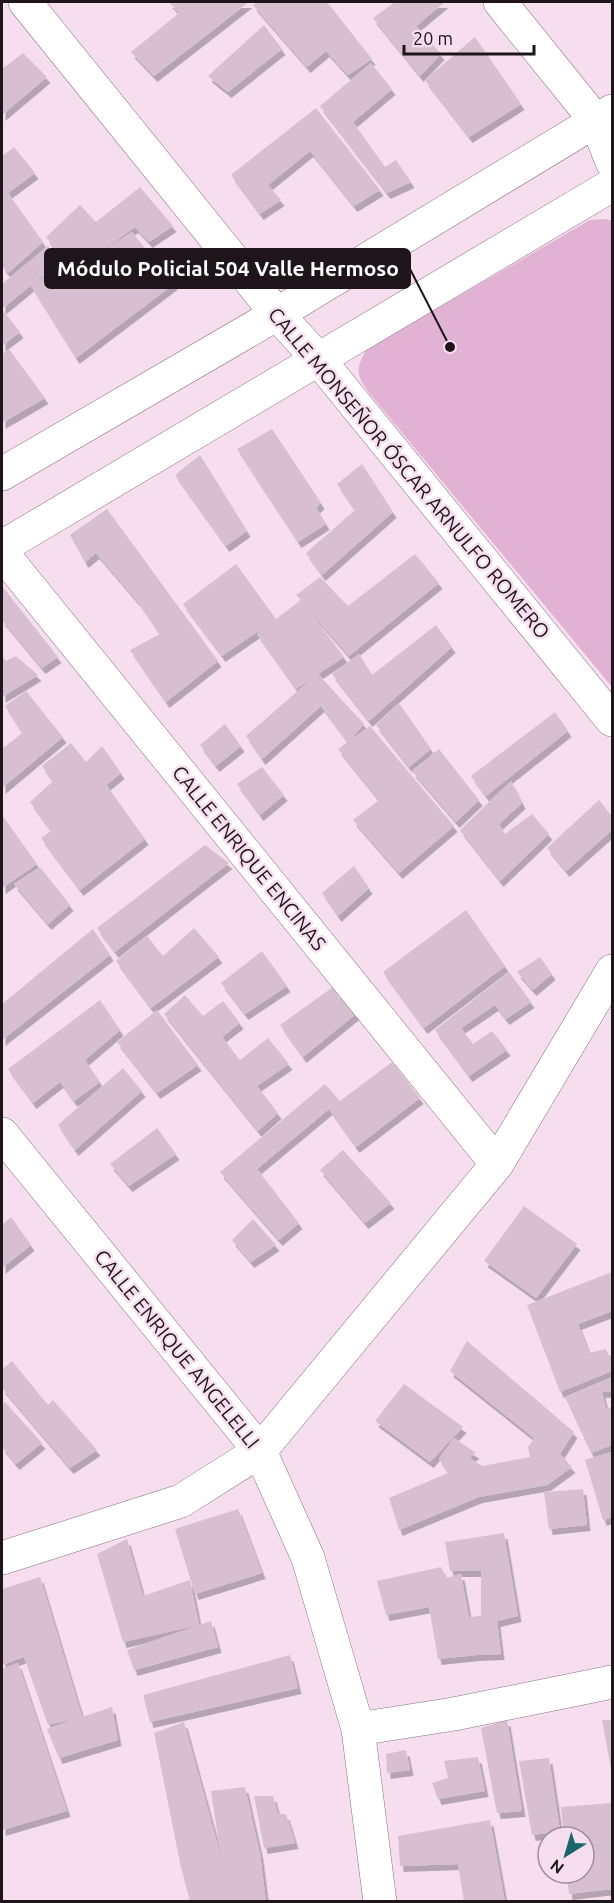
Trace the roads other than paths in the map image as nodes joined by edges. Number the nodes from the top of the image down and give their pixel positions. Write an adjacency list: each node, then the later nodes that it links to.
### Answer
1 (25, 2): 6 (street, CALLE MONSEÑOR ÓSCAR ARNULFO ROMERO)
2 (500, 2): 3 (street)
3 (604, 116): 4 (street); 6 (street)
4 (612, 162)
5 (612, 185): 7 (street)
6 (277, 314): 7 (street, CALLE MONSEÑOR ÓSCAR ARNULFO ROMERO); 8 (street)
7 (319, 360): 9 (street); 11 (street, CALLE MONSEÑOR ÓSCAR ARNULFO ROMERO)
8 (2, 474)
9 (2, 547)
10 (2, 553): 14 (street, CALLE ENRIQUE ENCINAS)
11 (612, 720)
12 (612, 971): 14 (street)
13 (2, 1134): 15 (street, CALLE ENRIQUE ANGELELLI)
14 (497, 1164): 15 (street)
15 (260, 1451): 16 (street); 18 (street, CALLE ENRIQUE ANGELELLI)
16 (2, 1558)
17 (612, 1682): 18 (street)
18 (358, 1729): 19 (street, CALLE ENRIQUE ANGELELLI)
19 (380, 1902)

